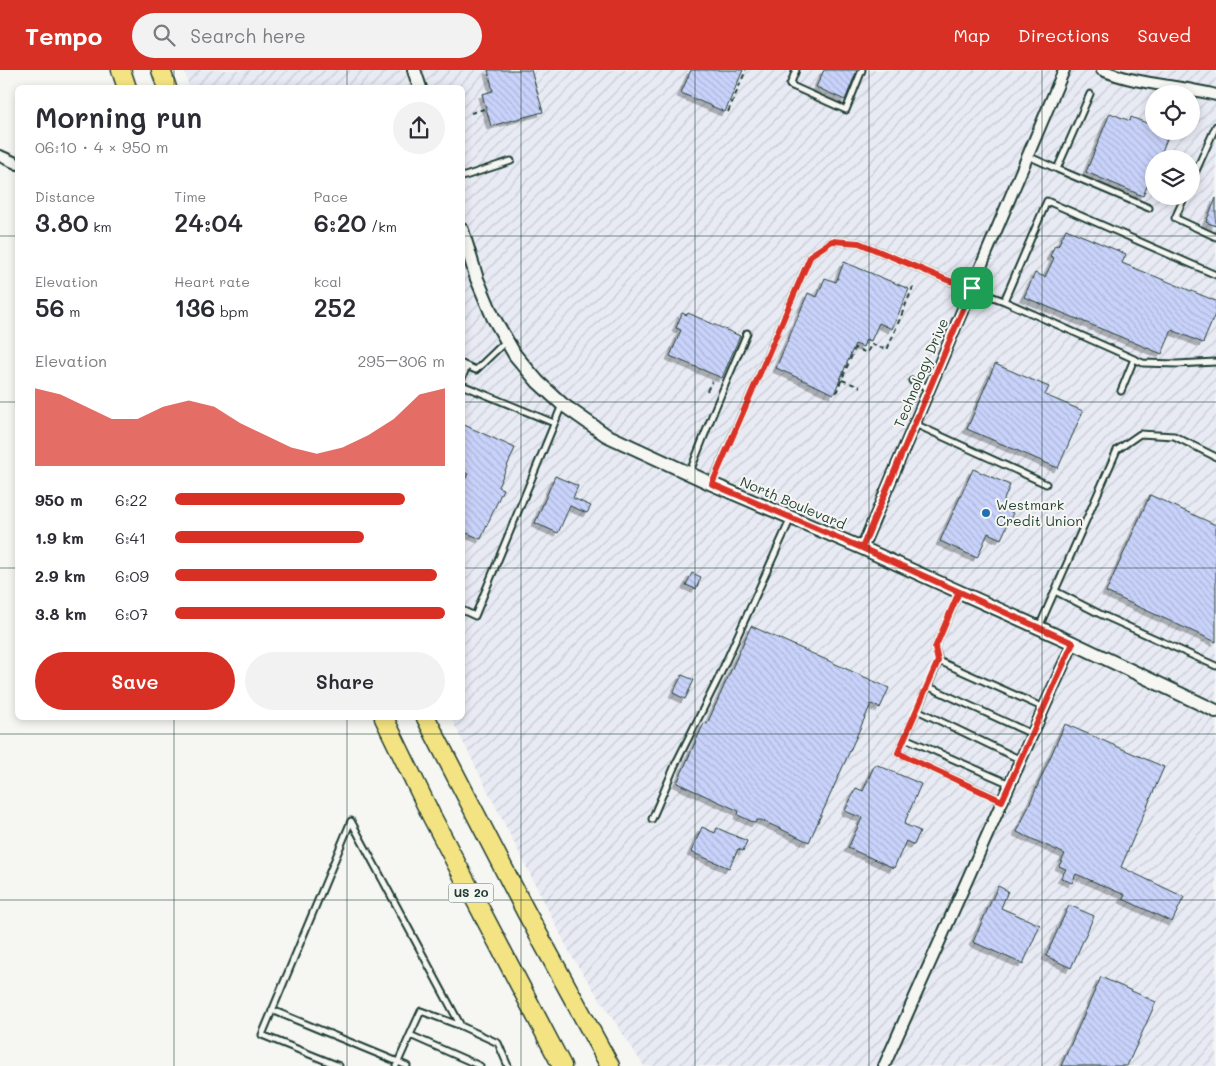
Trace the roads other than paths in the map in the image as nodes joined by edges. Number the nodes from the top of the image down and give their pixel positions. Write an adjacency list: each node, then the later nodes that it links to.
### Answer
1 (121, 70): 8 (highway)
2 (161, 70): 9 (highway)
3 (414, 70): 10 (street)
4 (796, 70): 5 (lane)
5 (862, 70)
6 (1064, 70): 16 (street, Technology Drive)
7 (1102, 70): 12 (street)
8 (126, 85)
9 (166, 85)
10 (419, 85)
11 (1090, 94): 20 (lane)
12 (1216, 95)
13 (1216, 126): 14 (lane)
14 (1214, 137): 19 (lane)
15 (0, 156): 18 (street)
16 (1027, 156): 20 (lane); 27 (street, Technology Drive)
17 (511, 161): 21 (lane)
18 (15, 163)
19 (1200, 164)
20 (1057, 169): 23 (lane)
21 (465, 176)
22 (1181, 205): 24 (lane)
23 (1149, 208)
24 (1216, 237)
25 (465, 240): 30 (street, North Boulevard)
26 (1216, 276): 28 (lane)
27 (972, 288): 28 (lane); 36 (street, Technology Drive); 43 (lane)
28 (1004, 301): 31 (lane)
29 (747, 333): 42 (lane)
30 (506, 341): 33 (lane); 38 (street, North Boulevard)
31 (1134, 359): 32 (lane); 37 (lane)
32 (1216, 362)
33 (465, 365)
34 (912, 381): 36 (lane)
35 (465, 386): 39 (lane)
36 (929, 388): 40 (street, Technology Drive)
37 (1121, 391)
38 (562, 404): 39 (lane); 42 (street, North Boulevard)
39 (554, 423): 49 (lane)
40 (914, 424): 44 (lane); 46 (street, Technology Drive)
41 (1216, 457): 47 (lane)
42 (689, 474): 43 (street, North Boulevard)
43 (712, 484): 45 (street, North Boulevard)
44 (1046, 484)
45 (791, 518): 46 (street, North Boulevard); 65 (lane)
46 (862, 548): 48 (street, North Boulevard)
47 (1055, 591): 50 (lane); 53 (lane)
48 (959, 592): 50 (street, North Boulevard); 52 (lane)
49 (465, 611)
50 (1038, 627): 51 (street, North Boulevard)
51 (1073, 643): 55 (street); 57 (street, North Boulevard)
52 (938, 661): 54 (lane); 55 (lane)
53 (1216, 666)
54 (928, 686): 56 (lane); 60 (lane)
55 (1044, 708): 60 (street)
56 (917, 710): 61 (lane); 62 (lane)
57 (1216, 711)
58 (385, 720): 74 (highway, US 20)
59 (427, 720): 75 (highway, US 20)
60 (1032, 734): 62 (street)
61 (905, 738): 63 (lane); 64 (lane)
62 (1021, 760): 63 (street)
63 (1010, 784): 64 (street)
64 (1002, 801): 76 (street)
65 (652, 819)
66 (272, 1010): 67 (lane); 69 (lane); 70 (lane)
67 (461, 1026): 68 (lane); 73 (lane)
68 (410, 1035): 69 (lane); 72 (lane)
69 (397, 1064): 71 (lane)
70 (339, 1066)
71 (407, 1066)
72 (480, 1066)
73 (508, 1066)
74 (562, 1066)
75 (610, 1066)
76 (884, 1066)

